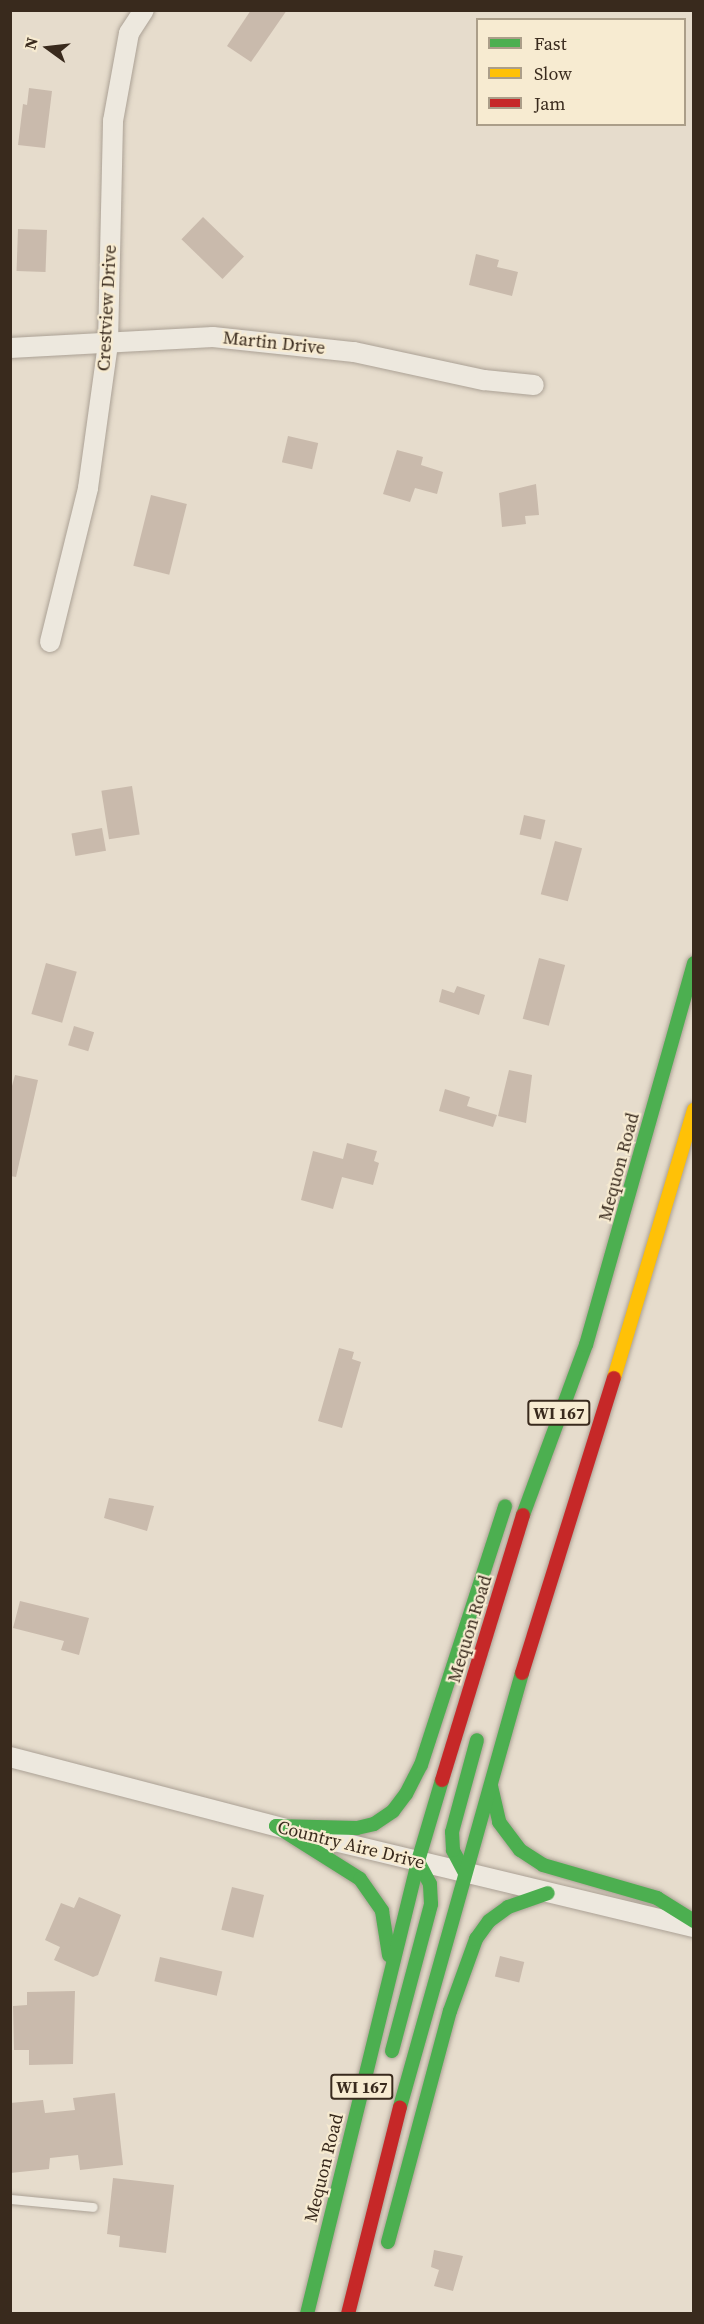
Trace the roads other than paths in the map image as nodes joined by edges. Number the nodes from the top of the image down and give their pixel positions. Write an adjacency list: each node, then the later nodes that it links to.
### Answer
1 (144, 10): 2 (street, Crestview Drive)
2 (108, 343): 3 (street, Martin Drive); 4 (street, Martin Drive); 5 (street, Crestview Drive)
3 (10, 348)
4 (534, 385)
5 (50, 642)
6 (693, 963): 8 (main road, Mequon Road / WI 167)
7 (693, 1110): 15 (main road, WI 167)
8 (580, 1360): 9 (main road); 10 (main road, Mequon Road / WI 167)
9 (543, 1417)
10 (551, 1435): 12 (main road); 17 (main road, Mequon Road / WI 167)
11 (510, 1491): 16 (main road)
12 (542, 1508)
13 (483, 1720): 18 (main road)
14 (10, 1757): 16 (street, Country Aire Drive)
15 (491, 1781): 18 (main road, WI 167); 20 (main road)
16 (276, 1826): 17 (street, Country Aire Drive); 22 (main road)
17 (418, 1862): 18 (street, Country Aire Drive); 22 (main road, Mequon Road / WI 167); 23 (main road)
18 (465, 1873): 19 (street, Country Aire Drive); 28 (main road, WI 167)
19 (548, 1893): 21 (street, Country Aire Drive); 27 (main road)
20 (693, 1921)
21 (693, 1928)
22 (390, 1975): 29 (main road, Mequon Road / WI 167)
23 (390, 2061)
24 (367, 2173): 28 (main road)
25 (10, 2199): 26 (lane)
26 (93, 2207)
27 (382, 2259)
28 (349, 2311)
29 (307, 2313)

